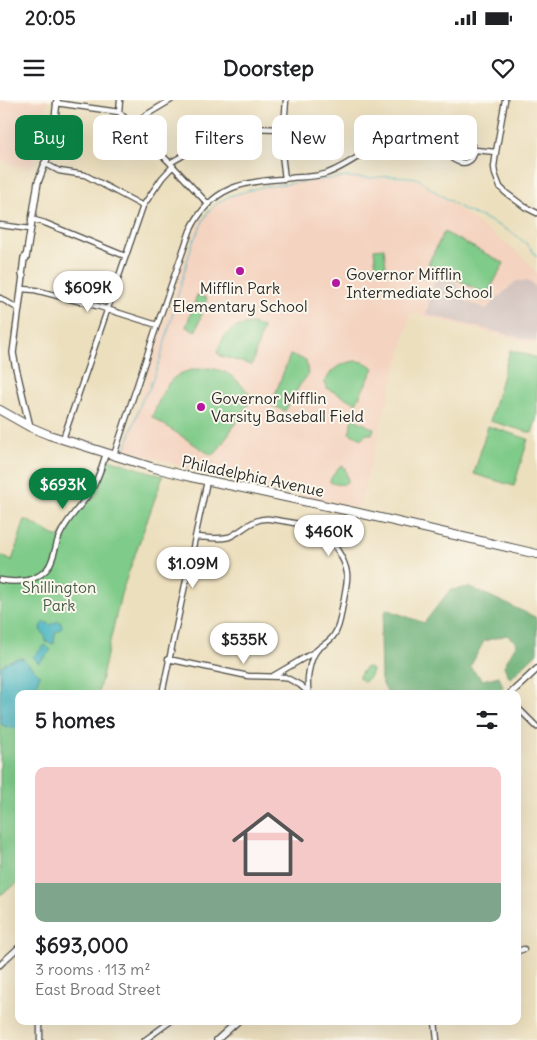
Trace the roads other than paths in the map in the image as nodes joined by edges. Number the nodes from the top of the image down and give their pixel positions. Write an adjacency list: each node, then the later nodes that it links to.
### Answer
1 (120, 100): 6 (street)
2 (171, 100): 8 (street)
3 (286, 100): 9 (street)
4 (505, 100): 13 (street)
5 (57, 101): 6 (street); 17 (street)
6 (119, 112): 7 (street)
7 (122, 115)
8 (146, 115)
9 (285, 115)
10 (272, 129): 18 (street)
11 (475, 150): 11 (street)
12 (477, 150): 13 (street)
13 (496, 152): 22 (street)
14 (354, 159): 19 (street)
15 (167, 160): 18 (street)
16 (282, 160): 19 (street)
17 (44, 163): 21 (street); 23 (street)
18 (172, 165): 20 (street); 21 (street)
19 (284, 179): 20 (street)
20 (207, 203): 31 (street)
21 (143, 206): 26 (street)
22 (536, 210)
23 (31, 219): 25 (street); 26 (street)
24 (0, 225): 25 (street)
25 (30, 229): 27 (street)
26 (125, 256): 30 (street)
27 (22, 289): 29 (street); 30 (street)
28 (0, 298): 29 (street)
29 (19, 309): 33 (street)
30 (107, 309): 31 (street); 34 (street)
31 (157, 325): 35 (street)
32 (0, 410): 33 (main road, Philadelphia Avenue)
33 (30, 427): 34 (main road, Philadelphia Avenue)
34 (63, 439): 35 (main road, Philadelphia Avenue)
35 (110, 454): 36 (main road, Philadelphia Avenue); 39 (street)
36 (207, 480): 37 (street); 38 (main road, Philadelphia Avenue)
37 (195, 537): 40 (street); 41 (street)
38 (537, 554)
39 (0, 580)
40 (316, 651): 43 (street); 46 (street)
41 (168, 659): 43 (street); 44 (street)
42 (537, 669): 47 (street)
43 (272, 676): 45 (street)
44 (163, 690)
45 (305, 690)
46 (309, 690)
47 (514, 690)
48 (521, 711): 49 (street)
49 (537, 727)
50 (524, 949): 51 (street)
51 (521, 950)
52 (15, 951): 53 (street)
53 (0, 965)
54 (40, 1025): 58 (street)
55 (166, 1025): 59 (street)
56 (234, 1025): 60 (street)
57 (435, 1025): 61 (street)
58 (40, 1040)
59 (145, 1040)
60 (217, 1040)
61 (437, 1040)

